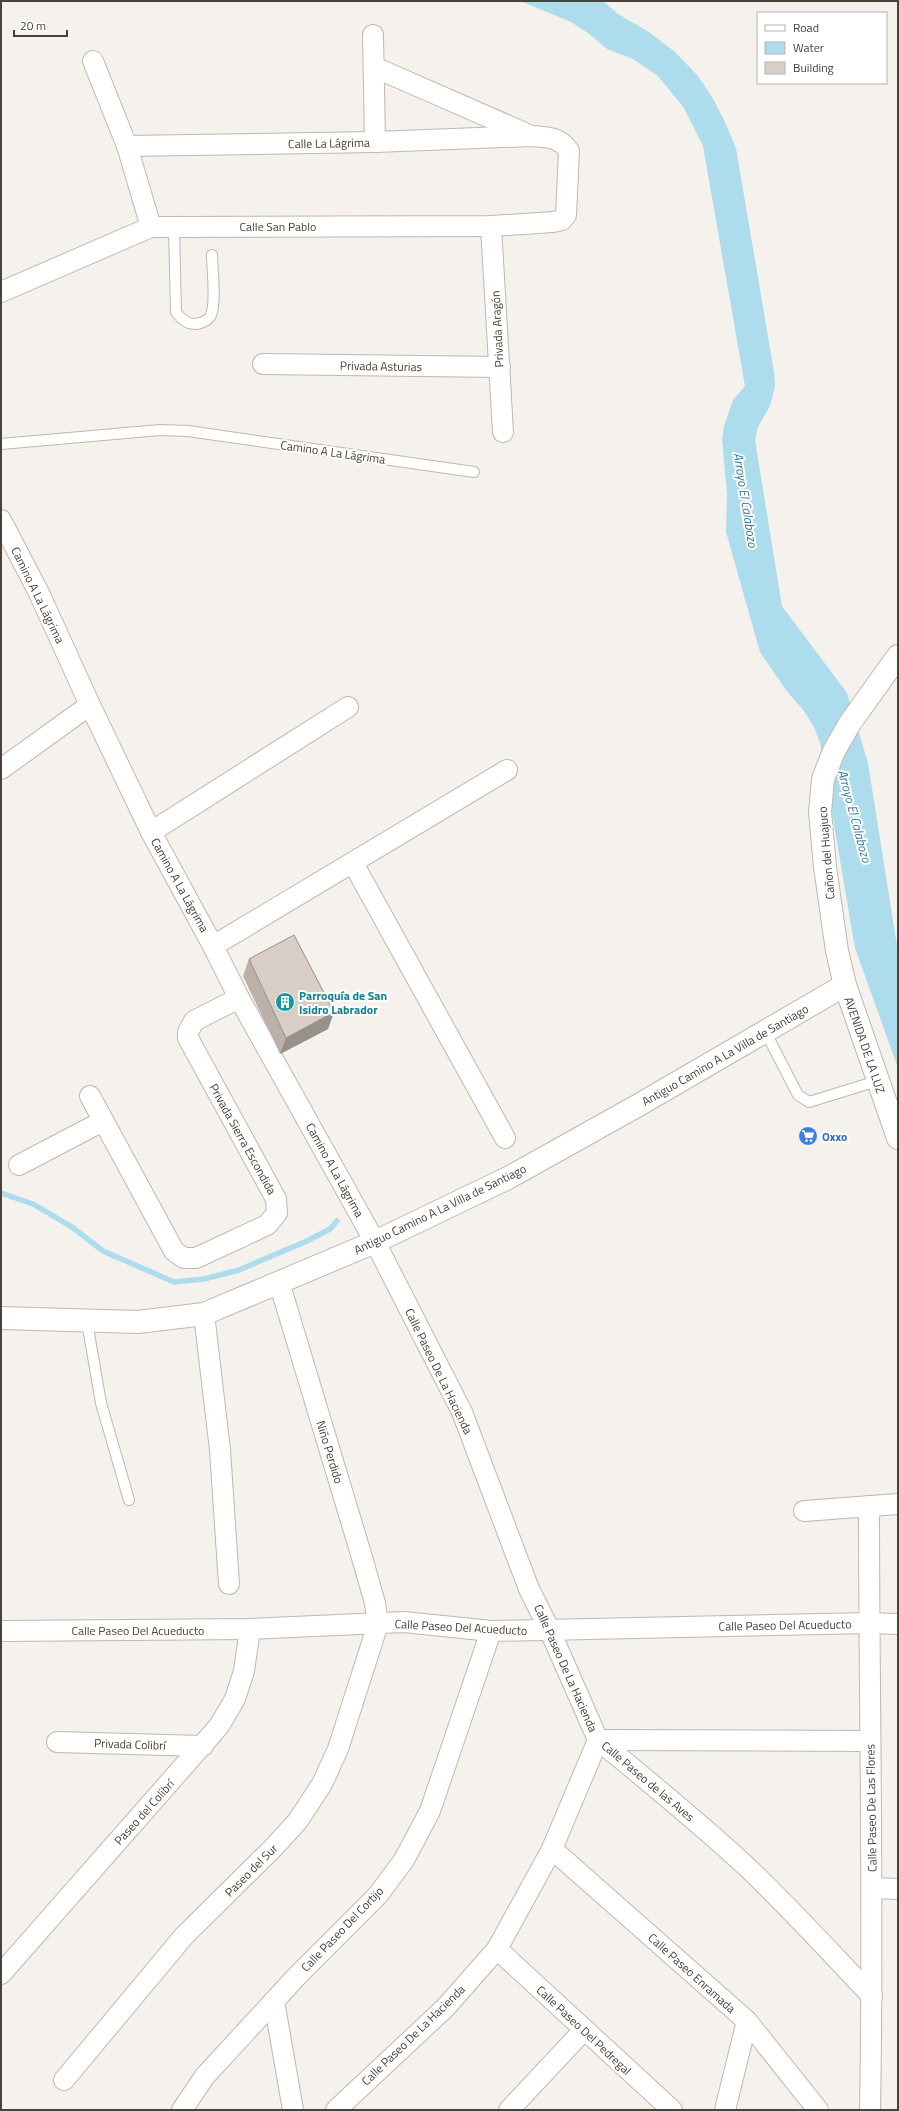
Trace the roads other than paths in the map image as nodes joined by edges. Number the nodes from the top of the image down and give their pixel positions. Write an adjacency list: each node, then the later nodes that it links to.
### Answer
1 (373, 34): 3 (street)
2 (93, 61): 6 (street)
3 (374, 67): 4 (street, Calle La Lágrima); 5 (street)
4 (532, 136): 5 (street, Calle La Lágrima); 7 (street, Calle La Lágrima)
5 (375, 142): 6 (street, Calle La Lágrima)
6 (126, 146): 8 (street)
7 (566, 215): 10 (street, Calle San Pablo)
8 (152, 226): 9 (street, Calle San Pablo); 12 (street, Calle San Pablo)
9 (174, 226): 10 (street, Calle San Pablo); 11 (lane)
10 (491, 226): 14 (street, Privada Aragón)
11 (212, 255)
12 (1, 292)
13 (263, 364): 14 (street, Privada Asturias)
14 (500, 367): 15 (street, Privada Aragón)
15 (503, 432)
16 (1, 444): 17 (lane, Camino A La Lágrima)
17 (474, 472)
18 (1, 520): 20 (street, Camino A La Lágrima)
19 (898, 656): 27 (street, Cañon del Huajuco)
20 (90, 705): 22 (street); 24 (street, Camino A La Lágrima)
21 (348, 707): 24 (street)
22 (1, 769)
23 (507, 770): 25 (street)
24 (151, 832): 26 (street, Camino A La Lágrima)
25 (353, 863): 26 (street); 34 (street)
26 (213, 946): 29 (street, Camino A La Lágrima)
27 (837, 951): 28 (street, AVENIDA DE LA LUZ)
28 (844, 985): 30 (street, Antiguo Camino A La Villa de Santiago); 31 (street, AVENIDA DE LA LUZ)
29 (239, 998): 33 (street, Privada Sierra Escondida); 37 (street, Camino A La Lágrima)
30 (764, 1031): 31 (lane); 37 (street, Antiguo Camino A La Villa de Santiago)
31 (877, 1081): 35 (street, AVENIDA DE LA LUZ)
32 (90, 1096): 33 (street, Privada Sierra Escondida)
33 (103, 1121): 36 (street)
34 (505, 1138)
35 (898, 1138)
36 (19, 1165)
37 (375, 1242): 38 (street, Antiguo Camino A La Villa de Santiago); 51 (street, Calle Paseo De La Hacienda)
38 (279, 1282): 39 (street, Antiguo Camino A La Villa de Santiago); 48 (street, Niño Perdido)
39 (204, 1314): 41 (street, Antiguo Camino A La Villa de Santiago); 46 (street)
40 (1, 1318): 41 (street, Antiguo Camino A La Villa de Santiago)
41 (87, 1322): 42 (lane)
42 (129, 1500)
43 (898, 1504): 44 (street)
44 (869, 1506): 45 (street); 47 (street, Calle Paseo De Las Flores)
45 (804, 1512)
46 (229, 1584)
47 (869, 1623): 49 (street, Calle Paseo Del Acueducto); 51 (street, Calle Paseo Del Acueducto); 55 (street, Calle Paseo De Las Flores)
48 (378, 1624): 50 (street, Calle Paseo Del Acueducto); 53 (street, Calle Paseo Del Acueducto); 67 (street, Paseo del Sur)
49 (898, 1624)
50 (250, 1629): 52 (street, Calle Paseo Del Acueducto); 57 (street, Paseo del Colibrí)
51 (550, 1630): 53 (street, Calle Paseo Del Acueducto); 54 (street, Calle Paseo De La Hacienda)
52 (1, 1631)
53 (491, 1631): 64 (street, Calle Paseo Del Cortijo)
54 (598, 1740): 55 (street, Calle Paseo de las Aves); 58 (street, Calle Paseo De La Hacienda); 63 (street, Calle Paseo de las Aves)
55 (870, 1741): 59 (street, Calle Paseo De Las Flores)
56 (57, 1742): 57 (street, Privada Colibrí)
57 (203, 1746): 62 (street, Paseo del Colibrí)
58 (552, 1849): 61 (street, Calle Paseo De La Hacienda); 65 (street, Calle Paseo Enramada)
59 (873, 1888): 60 (street); 63 (street, Calle Paseo De Las Flores)
60 (898, 1889)
61 (497, 1949): 66 (street, Calle Paseo Del Pedregal); 71 (street, Calle Paseo De La Hacienda)
62 (1, 1974)
63 (872, 1996): 75 (street, Calle Paseo De Las Flores)
64 (274, 2001): 69 (street, Calle Paseo Del Cortijo); 70 (street)
65 (747, 2021): 73 (street); 74 (street, Calle Paseo Enramada)
66 (584, 2030): 68 (street, Calle Paseo Del Pedregal); 72 (street)
67 (64, 2080)
68 (668, 2109)
69 (182, 2110)
70 (293, 2110)
71 (336, 2110)
72 (509, 2110)
73 (725, 2110)
74 (818, 2110)
75 (870, 2110)

